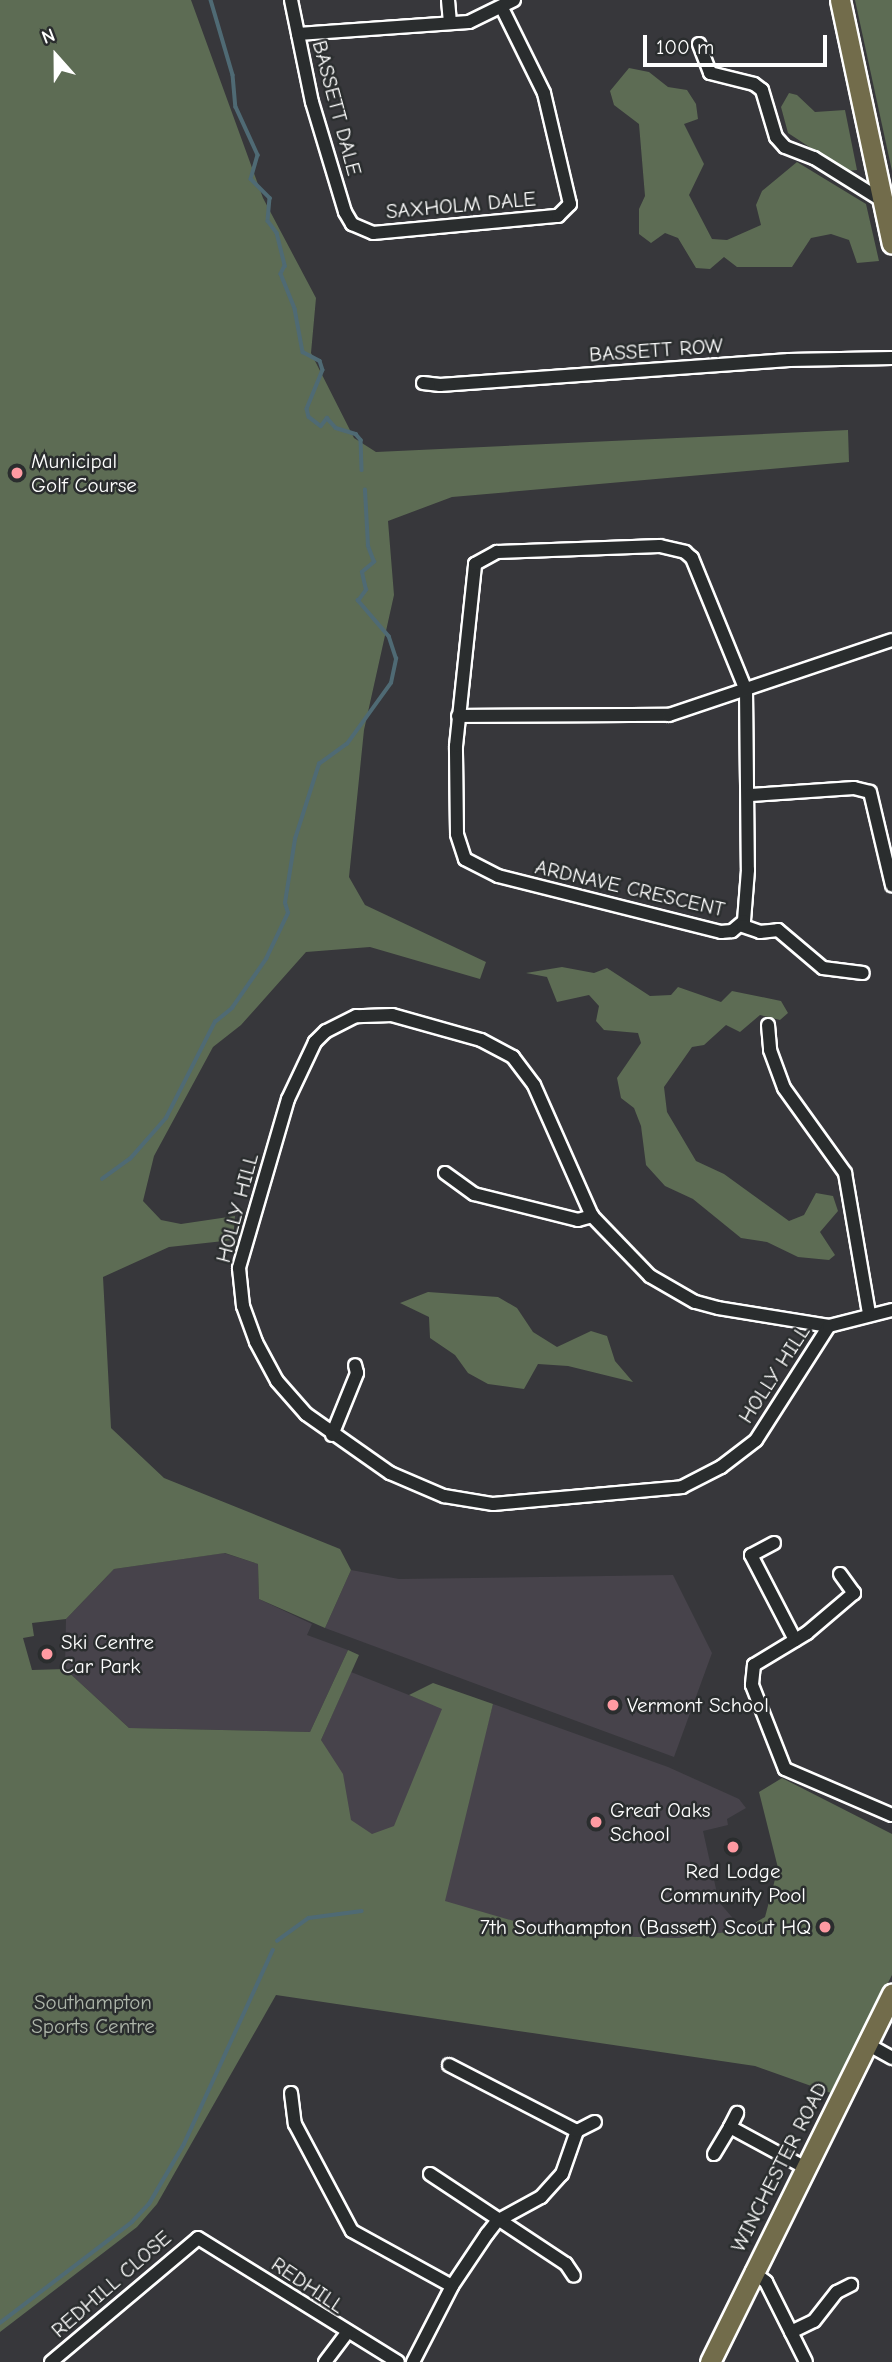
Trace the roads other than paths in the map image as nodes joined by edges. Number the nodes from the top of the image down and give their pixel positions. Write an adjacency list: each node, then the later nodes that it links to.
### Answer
1 (291, 0): 7 (street, BASSETT DALE)
2 (448, 0): 6 (street)
3 (514, 0): 5 (street)
4 (840, 0): 9 (main road)
5 (502, 8): 6 (street); 12 (street, SAXHOLM DALE)
6 (450, 23): 7 (street)
7 (298, 34): 12 (street, BASSETT DALE)
8 (699, 44): 10 (street)
9 (876, 167): 10 (street); 11 (main road)
10 (847, 177): 11 (street)
11 (883, 201): 13 (main road)
12 (352, 224)
13 (892, 244)
14 (892, 359): 15 (street, BASSETT ROW)
15 (423, 383)
16 (892, 640): 17 (street)
17 (747, 690): 18 (street); 18 (street, ARDNAVE CRESCENT); 19 (street, ARDNAVE CRESCENT)
18 (458, 716): 21 (street, ARDNAVE CRESCENT)
19 (751, 795): 20 (street); 21 (street, ARDNAVE CRESCENT)
20 (892, 885)
21 (743, 926): 22 (street)
22 (863, 973)
23 (768, 1025): 27 (street)
24 (444, 1173): 25 (street)
25 (592, 1216): 28 (street, HOLLY HILL); 30 (street, HOLLY HILL)
26 (892, 1310): 27 (street, HOLLY HILL)
27 (869, 1314): 28 (street, HOLLY HILL)
28 (829, 1326): 30 (street, HOLLY HILL)
29 (355, 1365): 30 (street)
30 (332, 1435)
31 (774, 1543): 33 (street)
32 (840, 1574): 33 (street)
33 (794, 1640): 34 (street)
34 (892, 1815)
35 (892, 1994): 36 (main road, WINCHESTER ROAD)
36 (867, 2044): 37 (street); 45 (main road, WINCHESTER ROAD)
37 (892, 2058)
38 (449, 2065): 43 (street)
39 (291, 2093): 52 (street)
40 (737, 2113): 42 (street)
41 (595, 2122): 43 (street)
42 (730, 2127): 44 (street); 45 (street)
43 (577, 2131): 47 (street)
44 (714, 2154)
45 (804, 2167): 49 (main road, WINCHESTER ROAD)
46 (430, 2175): 47 (street)
47 (497, 2221): 50 (street); 52 (street)
48 (198, 2238): 54 (street, REDHILL); 55 (street, REDHILL CLOSE)
49 (752, 2271): 53 (street); 59 (main road, WINCHESTER ROAD)
50 (574, 2276)
51 (850, 2285): 53 (street)
52 (452, 2286): 58 (street)
53 (791, 2332): 60 (street)
54 (347, 2333): 56 (street); 57 (street, REDHILL)
55 (51, 2362)
56 (326, 2362)
57 (398, 2362)
58 (413, 2362)
59 (710, 2362)
60 (806, 2362)

